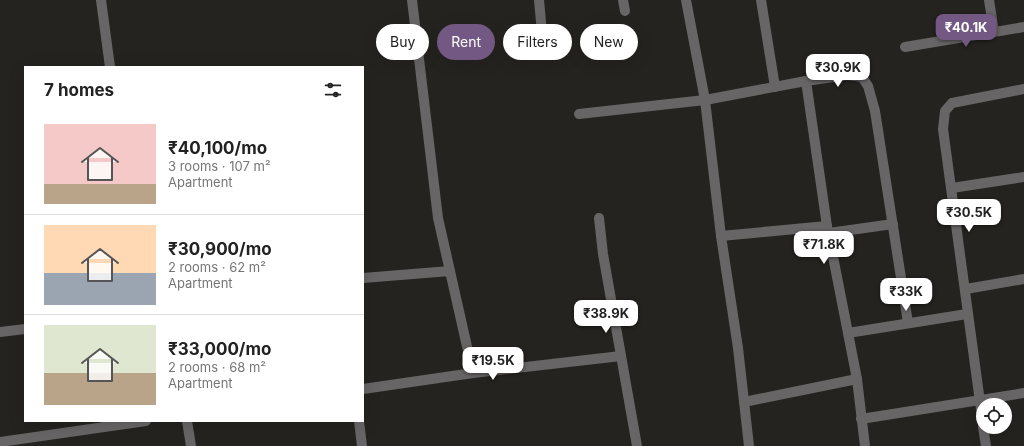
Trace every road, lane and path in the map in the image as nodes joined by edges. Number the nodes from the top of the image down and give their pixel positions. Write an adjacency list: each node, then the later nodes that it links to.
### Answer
1 (101, 0): 13 (street)
2 (412, 0): 25 (street)
3 (539, 0): 9 (street)
4 (623, 0): 8 (street)
5 (686, 0): 17 (street)
6 (761, 0): 15 (street)
7 (990, 0): 11 (street)
8 (625, 11)
9 (541, 24)
10 (1024, 27): 11 (street)
11 (994, 32): 12 (street)
12 (905, 47)
13 (110, 66)
14 (806, 80): 15 (street); 22 (street); 23 (street)
15 (775, 87): 17 (street)
16 (1024, 89): 20 (street)
17 (705, 100): 18 (street); 24 (street)
18 (579, 114)
19 (1024, 177): 20 (street)
20 (952, 188): 28 (street)
21 (599, 218): 34 (street)
22 (893, 224): 23 (street); 30 (street)
23 (828, 230): 24 (street); 33 (street)
24 (721, 236): 42 (street)
25 (450, 271): 26 (street); 35 (street)
26 (364, 278)
27 (1024, 279): 28 (street)
28 (966, 289): 29 (street)
29 (967, 314): 30 (street); 39 (street)
30 (908, 323): 33 (street)
31 (24, 329): 32 (street)
32 (0, 332)
33 (848, 333): 36 (street)
34 (621, 356): 35 (street); 51 (street)
35 (473, 373): 37 (street)
36 (857, 379): 42 (street); 43 (street)
37 (364, 389)
38 (1024, 393): 40 (street)
39 (979, 398)
40 (986, 398)
41 (976, 400): 43 (street)
42 (744, 402): 52 (street)
43 (861, 419): 53 (street)
44 (139, 422): 48 (street)
45 (187, 422): 49 (street)
46 (359, 422): 50 (street)
47 (984, 434): 54 (street)
48 (0, 442)
49 (191, 446)
50 (362, 446)
51 (637, 446)
52 (749, 446)
53 (865, 446)
54 (986, 446)

